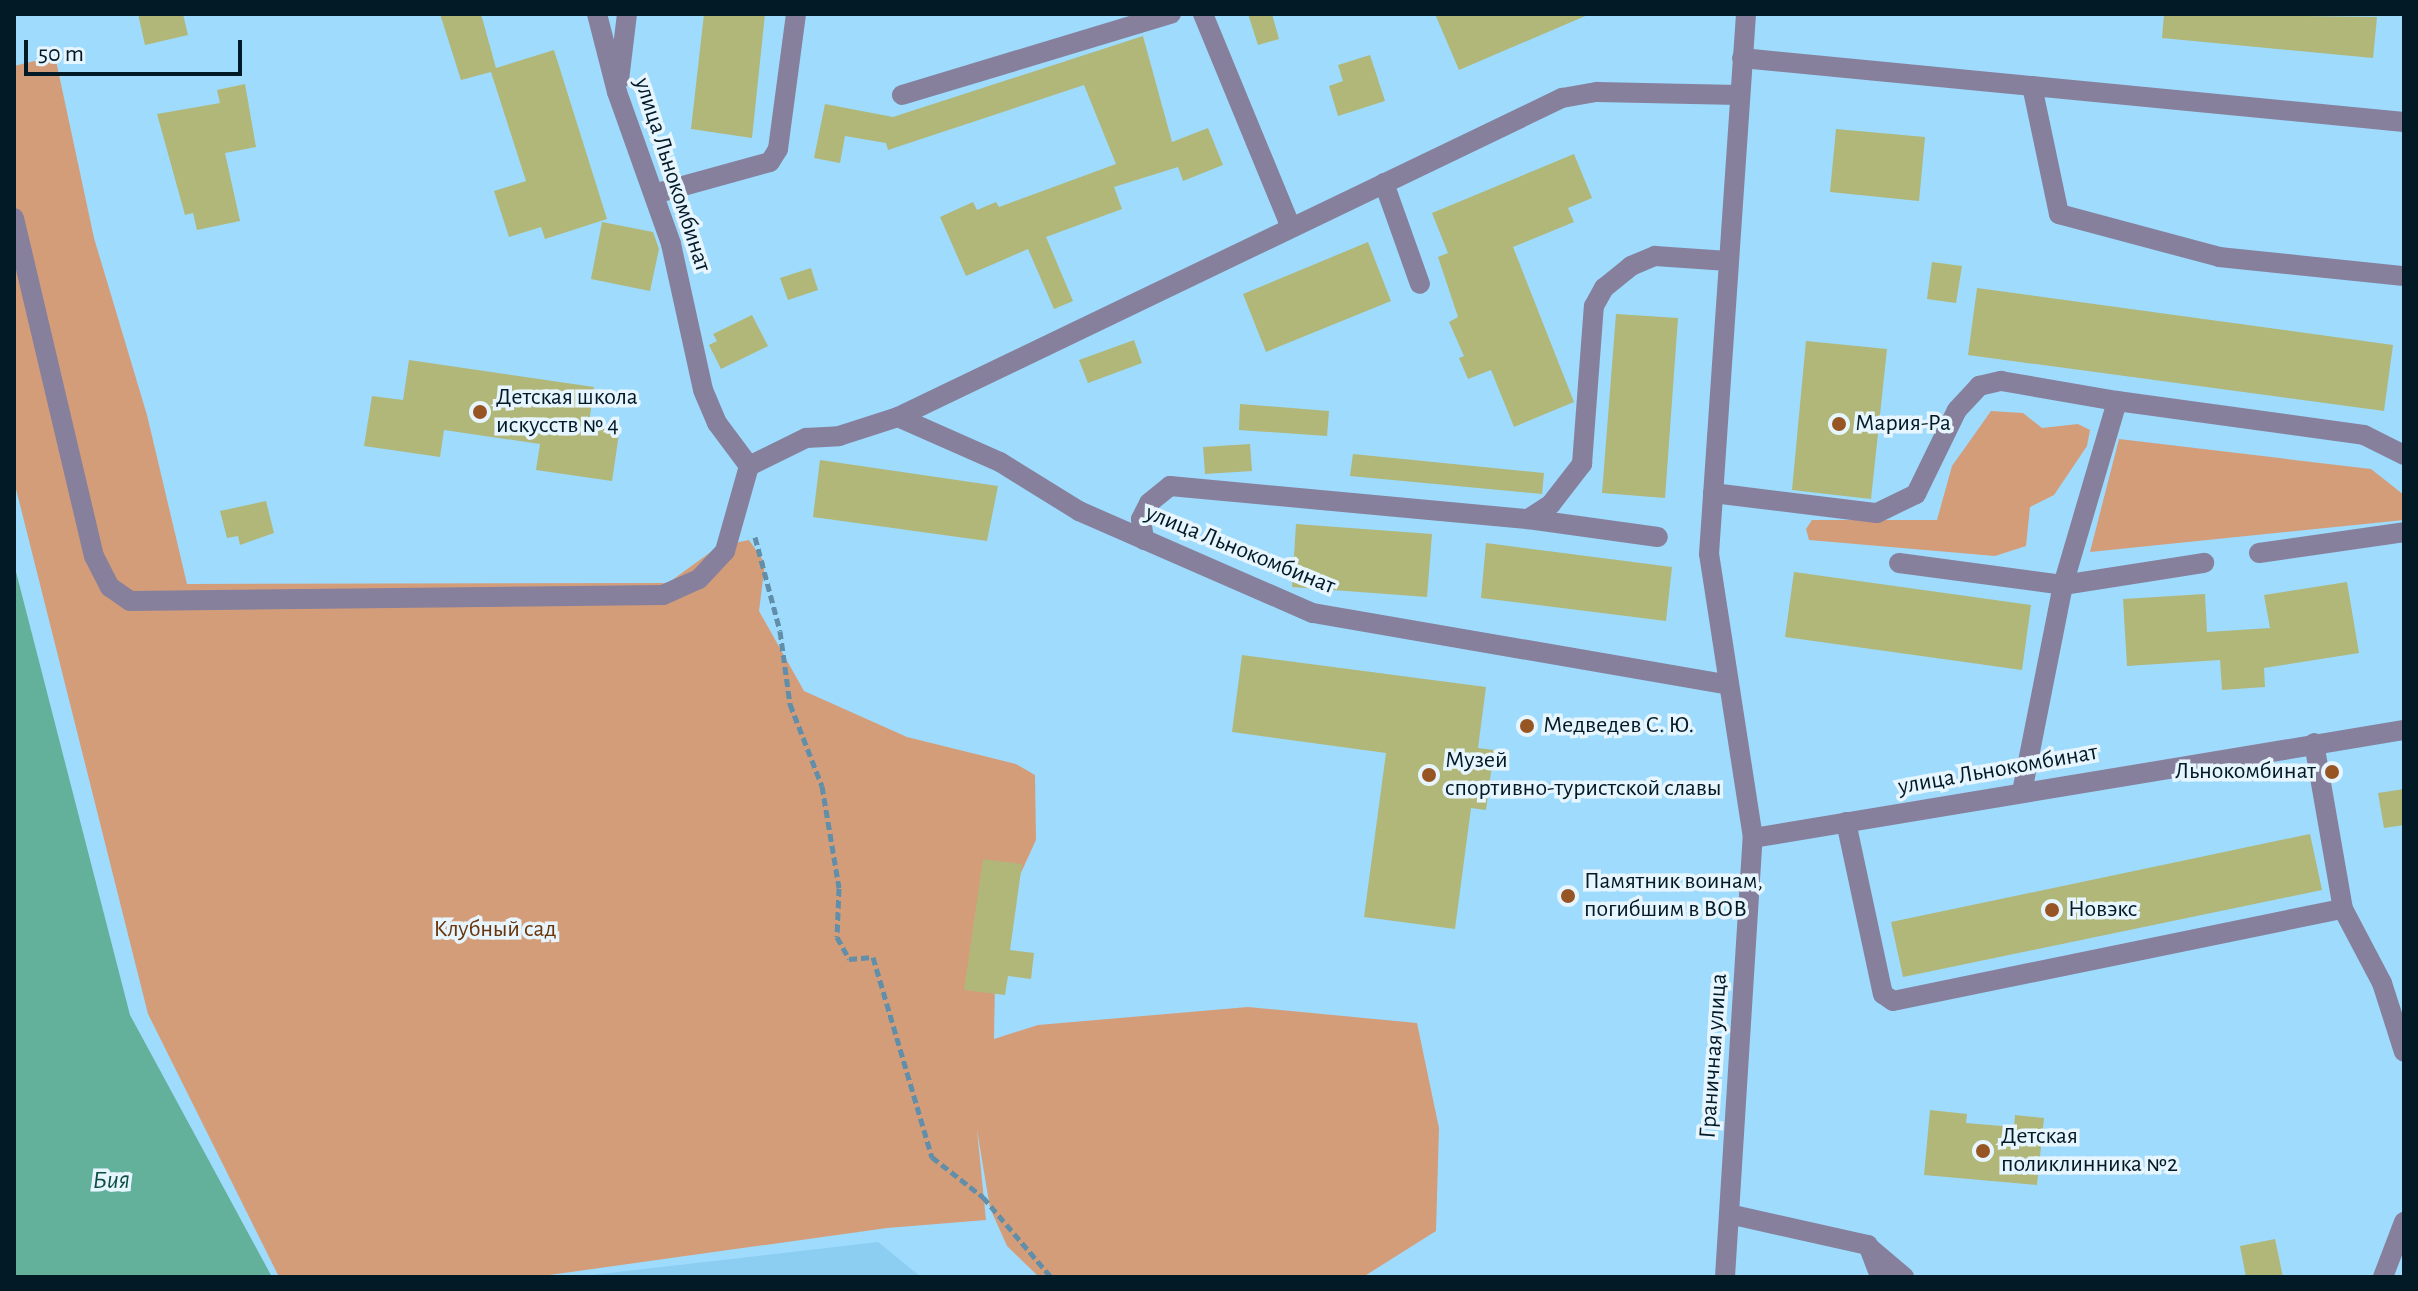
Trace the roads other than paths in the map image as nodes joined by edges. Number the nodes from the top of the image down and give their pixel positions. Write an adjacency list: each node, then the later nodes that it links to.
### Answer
1 (597, 14): 9 (street, улица Льнокомбинат)
2 (627, 14): 9 (street)
3 (796, 14): 14 (street)
4 (1171, 14): 10 (street)
5 (1203, 14): 16 (street)
6 (1746, 14): 7 (street)
7 (1742, 58): 8 (street); 11 (street)
8 (2032, 86): 12 (street); 18 (street)
9 (617, 92): 14 (street, улица Льнокомбинат)
10 (902, 95)
11 (1739, 95): 13 (street); 17 (street)
12 (2404, 122)
13 (1384, 183): 16 (street); 19 (street)
14 (654, 194): 23 (street, улица Льнокомбинат)
15 (14, 218): 23 (street)
16 (1291, 228): 21 (street)
17 (1728, 261): 24 (street); 25 (street)
18 (2404, 276)
19 (1420, 284)
20 (2117, 401): 22 (street); 24 (street); 32 (street)
21 (898, 417): 23 (street); 28 (street, улица Льнокомбинат)
22 (2404, 455)
23 (749, 466)
24 (1713, 493): 33 (street)
25 (1528, 519): 27 (street); 28 (street)
26 (2404, 532): 29 (street)
27 (1658, 537)
28 (1144, 540): 33 (street, улица Льнокомбинат)
29 (2259, 553)
30 (1899, 563): 32 (street)
31 (2204, 563): 32 (street)
32 (2063, 585): 36 (street)
33 (1728, 685): 38 (street)
34 (2404, 730): 35 (street, улица Льнокомбинат)
35 (2314, 743): 36 (street, улица Льнокомбинат); 39 (street)
36 (2022, 792): 37 (street, улица Льнокомбинат)
37 (1846, 822): 38 (street, улица Льнокомбинат); 39 (street)
38 (1753, 838): 41 (street, Граничная улица)
39 (2343, 909): 40 (street)
40 (2404, 1052)
41 (1729, 1214): 43 (street); 44 (street, Граничная улица)
42 (2404, 1222): 47 (street)
43 (1868, 1245): 45 (street); 46 (street)
44 (1725, 1277)
45 (1880, 1277)
46 (1904, 1277)
47 (2383, 1277)

